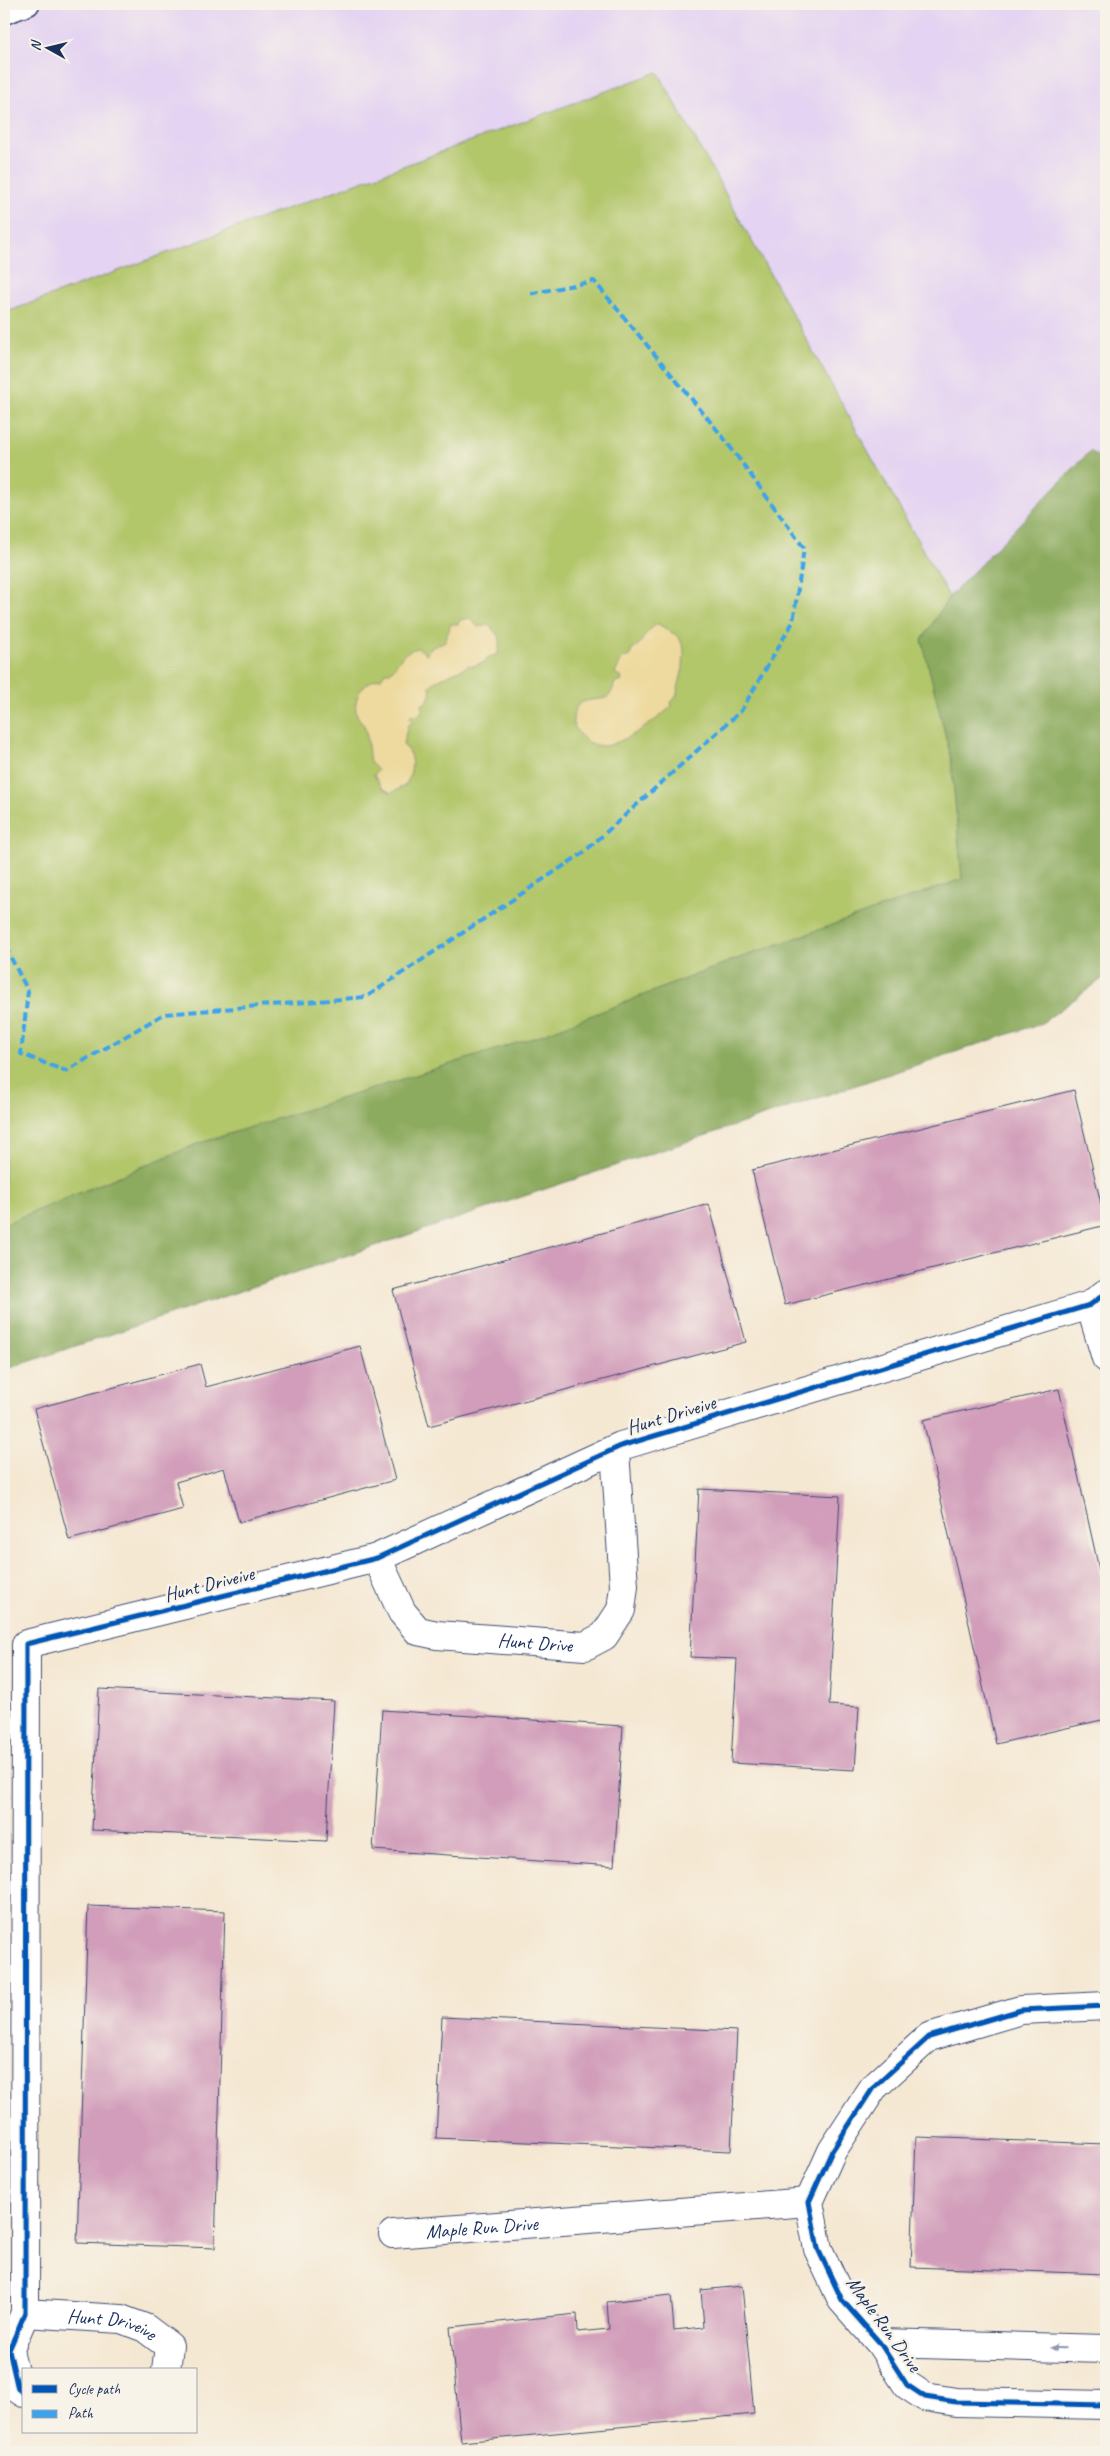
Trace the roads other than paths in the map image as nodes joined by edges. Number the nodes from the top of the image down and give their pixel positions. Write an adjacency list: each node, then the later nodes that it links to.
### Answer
1 (28, 4): 2 (lane)
2 (4, 13)
3 (1098, 1299): 4 (street); 5 (street, Hunt Driveive)
4 (1106, 1358)
5 (615, 1450): 6 (street, Hunt Driveive); 6 (street, Hunt Drive)
6 (377, 1558): 10 (street, Hunt Driveive)
7 (1106, 2006): 8 (street)
8 (809, 2202): 9 (street, Maple Run Drive); 11 (street, Maple Run Drive)
9 (393, 2234)
10 (25, 2314): 13 (street, Hunt Driveive); 14 (street, Hunt Driveive)
11 (880, 2344): 12 (street, Maple Run Drive, one-way to 11); 15 (street, Maple Run Drive)
12 (1106, 2349)
13 (166, 2368)
14 (22, 2392)
15 (1106, 2405)

